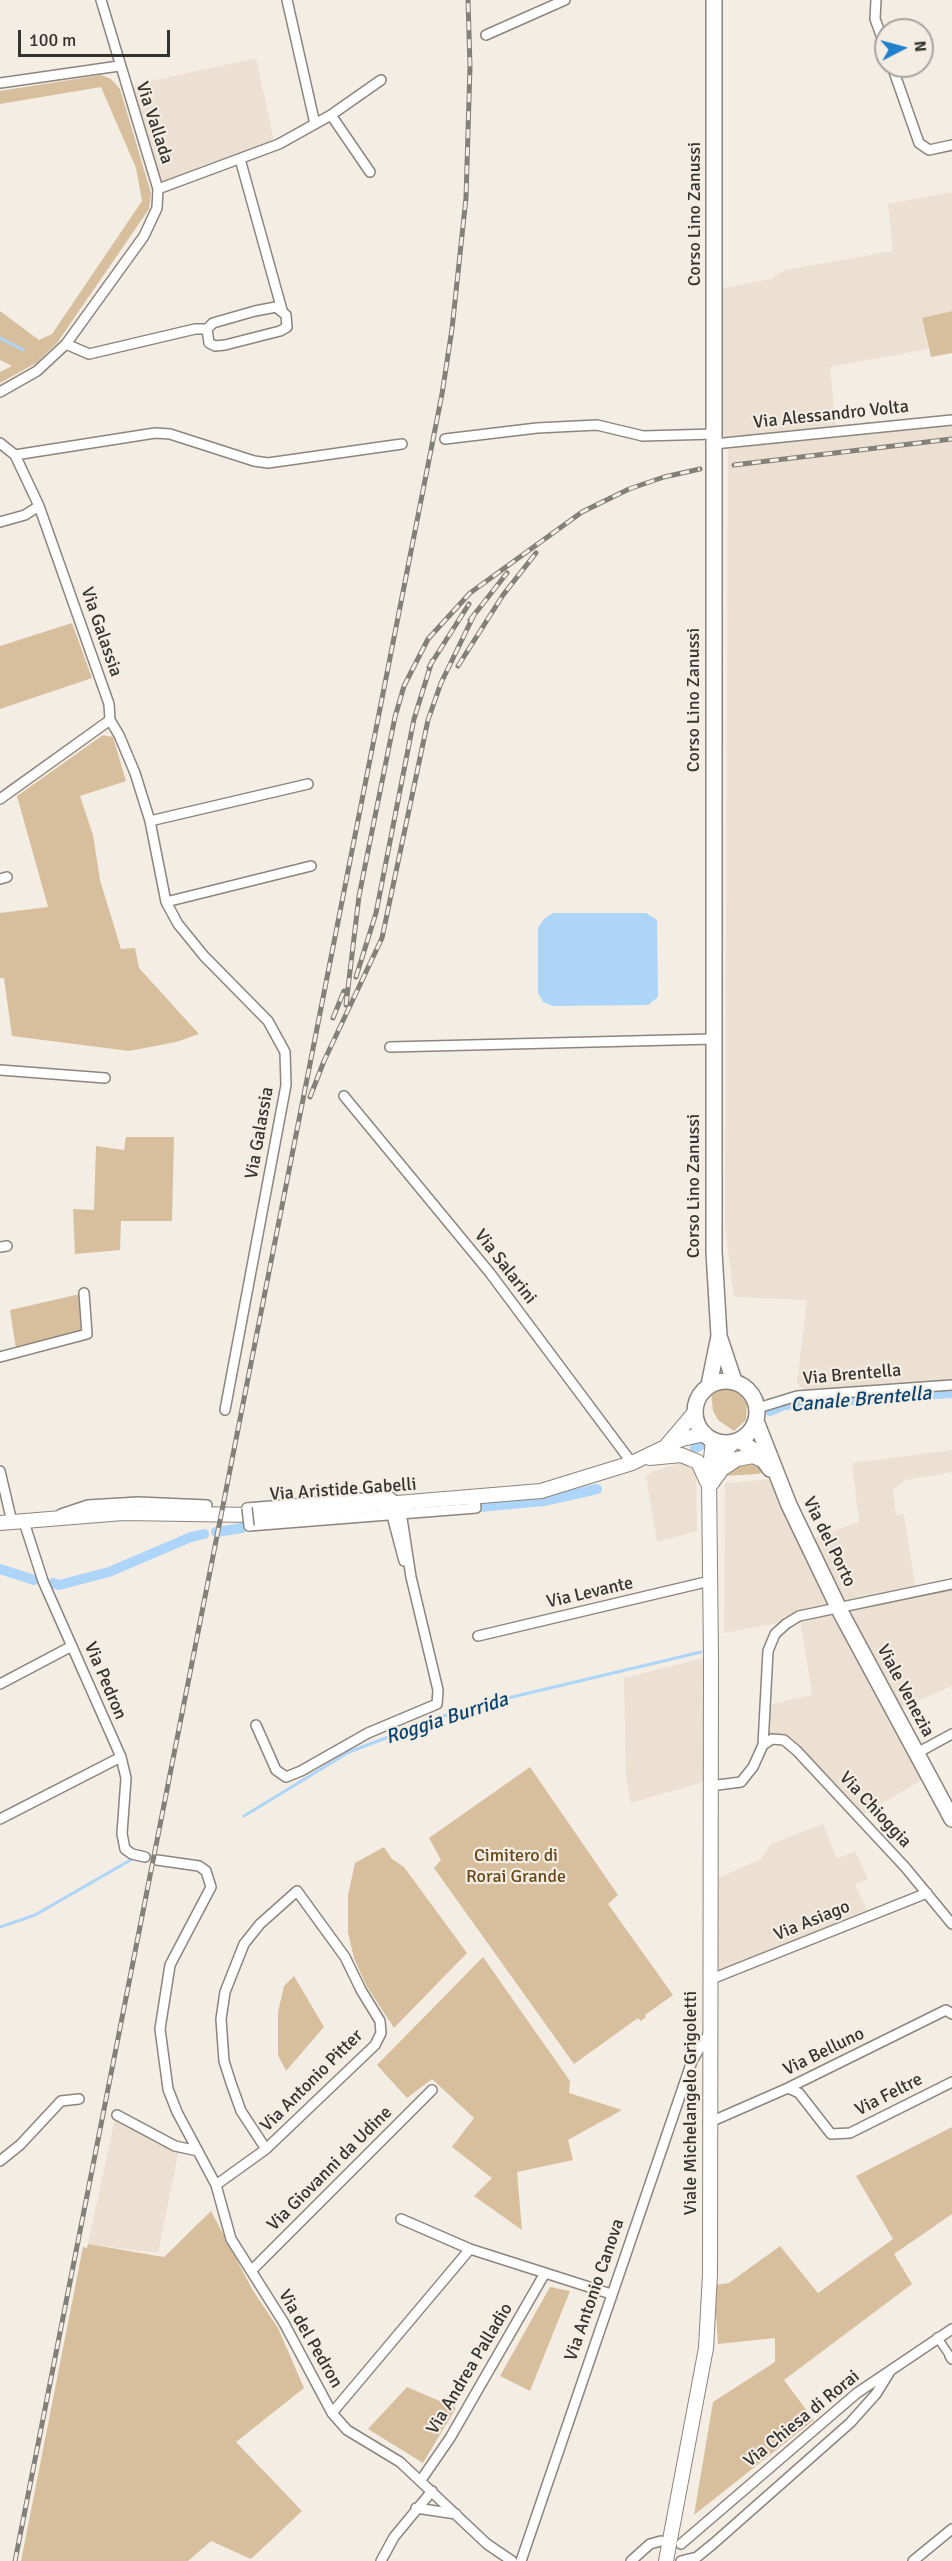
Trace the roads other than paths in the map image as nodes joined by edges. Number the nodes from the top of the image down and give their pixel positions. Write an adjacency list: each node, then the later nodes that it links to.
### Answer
1 (101, 0): 10 (street, Via Vallada)
2 (287, 0): 15 (street)
3 (565, 0): 8 (street)
4 (714, 0): 9 (main road, Corso Lino Zanussi)
5 (722, 0): 9 (main road, Corso Lino Zanussi)
6 (876, 0): 7 (street)
7 (875, 18)
8 (486, 36)
9 (715, 63): 26 (main road, Corso Lino Zanussi)
10 (119, 66): 13 (street, Via Vallada); 19 (street, Via Vallada)
11 (896, 78): 16 (street)
12 (381, 80): 14 (street)
13 (0, 83)
14 (331, 115): 15 (street); 18 (street)
15 (315, 124): 17 (street)
16 (952, 145)
17 (240, 159): 19 (street); 20 (street)
18 (370, 172)
19 (158, 189): 22 (street)
20 (282, 310): 21 (street); 21 (street)
21 (207, 329): 22 (street)
22 (66, 344): 23 (street)
23 (0, 392)
24 (952, 420): 26 (street, Via Alessandro Volta)
25 (445, 439): 26 (street, Via Alessandro Volta)
26 (714, 439): 38 (main road, Corso Lino Zanussi)
27 (0, 443): 29 (street)
28 (402, 444): 29 (street)
29 (15, 455): 30 (street, Via Galassia)
30 (39, 506): 31 (street); 32 (street, Via Galassia)
31 (0, 522)
32 (110, 720): 34 (street); 35 (street, Via Galassia)
33 (308, 784): 35 (street)
34 (0, 799)
35 (150, 822): 37 (street, Via Galassia)
36 (311, 866): 37 (street)
37 (166, 902): 49 (street, Via Galassia)
38 (713, 1039): 39 (street); 44 (main road, Corso Lino Zanussi)
39 (390, 1047)
40 (0, 1070): 41 (street)
41 (105, 1078)
42 (344, 1096): 55 (street, Via Salarini)
43 (84, 1293): 45 (street)
44 (719, 1336): 46 (main road, Corso Lino Zanussi); 47 (main road, Corso Lino Zanussi)
45 (0, 1357)
46 (734, 1381): 47 (main road); 51 (main road)
47 (709, 1385): 50 (main road)
48 (952, 1385): 51 (street, Via Brentella)
49 (225, 1410)
50 (695, 1412): 52 (main road); 54 (main road, Via Aristide Gabelli)
51 (757, 1415): 53 (main road); 58 (main road, Via del Porto)
52 (709, 1437): 53 (main road); 54 (main road, Via Aristide Gabelli); 59 (main road)
53 (736, 1442): 56 (main road, Via del Porto); 59 (main road)
54 (667, 1445): 55 (main road, Via Aristide Gabelli)
55 (636, 1462): 59 (main road, Via Aristide Gabelli); 61 (main road, Via Aristide Gabelli)
56 (766, 1462): 58 (main road, Via del Porto); 59 (main road)
57 (0, 1471): 63 (street, Via Pedron)
58 (782, 1487): 66 (main road, Via del Porto)
59 (709, 1488): 64 (main road)
60 (207, 1505): 62 (street, Via Aristide Gabelli)
61 (395, 1509): 61 (street, bridge); 62 (main road, Via Aristide Gabelli); 70 (street)
62 (45, 1519): 63 (main road, Via Aristide Gabelli)
63 (12, 1522): 68 (street, Via Pedron)
64 (710, 1581): 67 (street, Via Levante); 75 (main road, Viale Michelangelo Grigoletti)
65 (952, 1584): 66 (street)
66 (840, 1611): 72 (street); 73 (main road, Viale Venezia)
67 (478, 1636)
68 (72, 1646): 69 (street); 74 (street, Via Pedron)
69 (0, 1684)
70 (256, 1725)
71 (952, 1734): 73 (street)
72 (763, 1745): 75 (street); 80 (street, Via Chioggia)
73 (917, 1753): 77 (main road, Viale Venezia)
74 (121, 1757): 76 (street); 78 (street, Via Pedron)
75 (710, 1786): 82 (main road, Viale Michelangelo Grigoletti)
76 (0, 1819)
77 (952, 1819)
78 (145, 1857)
79 (157, 1860): 92 (street, Via del Pedron)
80 (927, 1893): 81 (street, Via Chioggia); 82 (street, Via Asiago)
81 (952, 1924)
82 (709, 1980): 84 (main road, Viale Michelangelo Grigoletti)
83 (952, 2014): 86 (street, Via Belluno)
84 (709, 2033): 90 (main road, Viale Michelangelo Grigoletti); 99 (street, Via Antonio Canova)
85 (952, 2082): 86 (street, Via Feltre)
86 (788, 2088): 90 (street, Via Belluno)
87 (432, 2090): 97 (street, Via Giovanni da Udine)
88 (79, 2099): 93 (street)
89 (117, 2115): 92 (street)
90 (708, 2123): 116 (main road, Viale Michelangelo Grigoletti)
91 (267, 2149): 91 (street, Via Antonio Pitter); 94 (street, Via Antonio Pitter)
92 (198, 2151): 94 (street, Via del Pedron)
93 (0, 2161)
94 (216, 2185): 97 (street, Via del Pedron)
95 (401, 2219): 96 (street)
96 (470, 2249): 98 (street); 104 (street)
97 (251, 2271): 104 (street, Via del Pedron)
98 (546, 2273): 99 (street); 105 (street, Via Andrea Palladio)
99 (611, 2294): 114 (street, Via Antonio Canova)
100 (952, 2329): 101 (street, Via Chiesa di Rorai)
101 (937, 2337): 102 (street); 103 (street, Via Chiesa di Rorai)
102 (951, 2357)
103 (892, 2368): 111 (street, Via Chiesa di Rorai); 118 (street)
104 (332, 2414): 105 (street, Via del Pedron)
105 (421, 2480): 106 (street, Via del Pedron)
106 (432, 2491): 107 (street); 108 (street, Via del Pedron)
107 (416, 2508): 108 (street); 112 (street)
108 (456, 2514): 113 (street, Via del Pedron)
109 (952, 2529): 119 (street)
110 (661, 2541): 115 (street)
111 (681, 2544)
112 (381, 2561)
113 (512, 2561)
114 (521, 2561)
115 (632, 2561)
116 (666, 2561): 117 (street)
117 (676, 2561)
118 (681, 2561)
119 (913, 2561)

